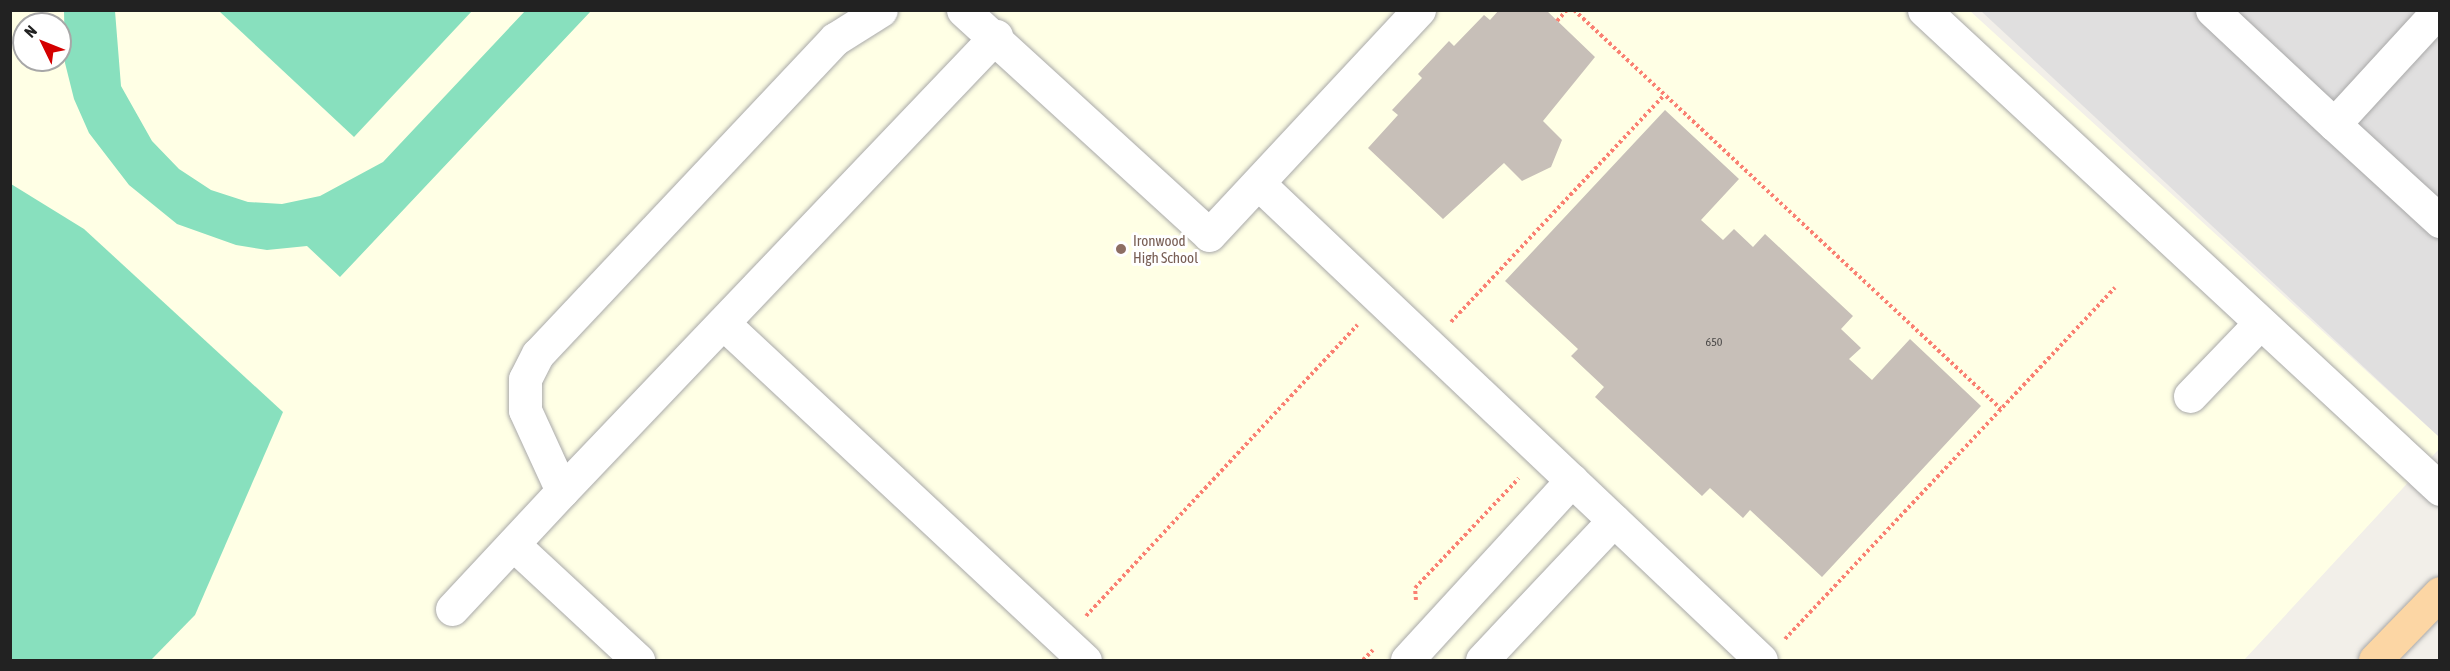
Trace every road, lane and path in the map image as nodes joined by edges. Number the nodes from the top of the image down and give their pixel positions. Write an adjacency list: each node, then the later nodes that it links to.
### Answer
1 (881, 10): 25 (street)
2 (963, 10): 10 (street)
3 (1419, 10): 13 (street)
4 (1567, 10): 9 (path)
5 (1574, 10): 11 (path)
6 (1924, 10): 18 (street)
7 (2212, 10): 12 (street)
8 (2439, 10): 12 (street)
9 (1557, 21)
10 (996, 36): 13 (street); 17 (street)
11 (1664, 95): 19 (path); 21 (path)
12 (2334, 124): 14 (street)
13 (1258, 183): 16 (street)
14 (2439, 221)
15 (2115, 287): 21 (path)
16 (1381, 299): 22 (street); 32 (path)
17 (723, 323): 25 (street); 32 (street)
18 (2260, 323): 20 (street); 24 (street)
19 (1443, 331)
20 (2190, 396)
21 (2001, 409): 33 (path)
22 (1543, 453): 23 (street); 30 (path)
23 (1572, 480): 26 (street); 36 (street)
24 (2439, 489)
25 (562, 491): 27 (street)
26 (1614, 520): 33 (street); 37 (street)
27 (513, 544): 29 (street); 34 (street)
28 (2439, 593): 38 (main road)
29 (452, 609)
30 (1409, 612)
31 (1378, 644): 35 (path)
32 (1074, 650)
33 (1770, 653)
34 (638, 660)
35 (1363, 660)
36 (1407, 660)
37 (1482, 660)
38 (2375, 660)

